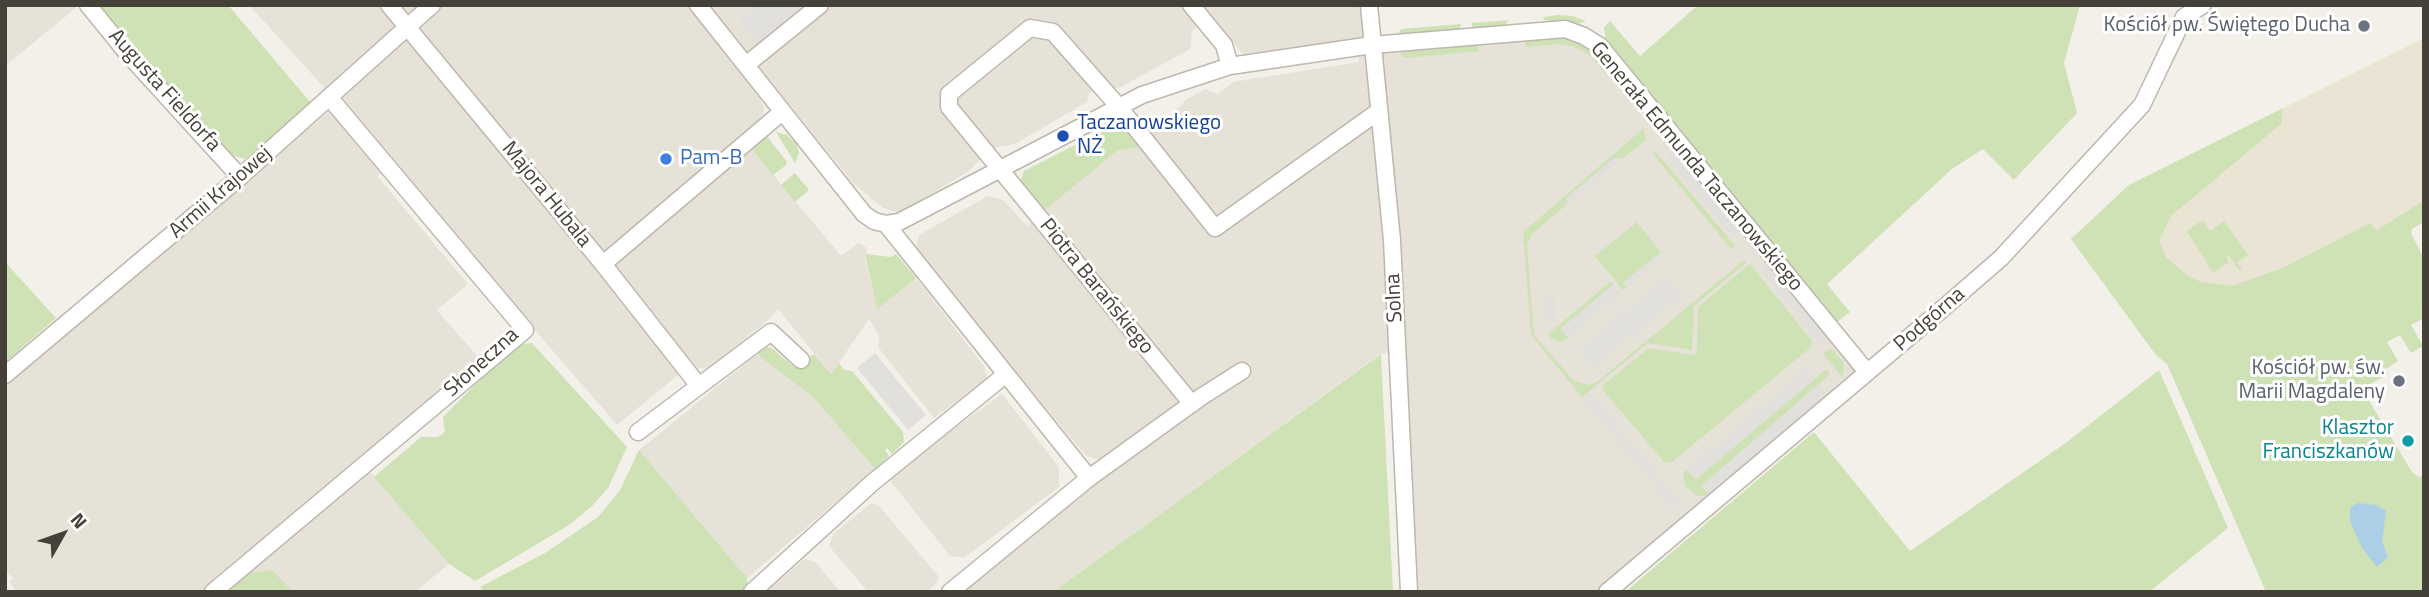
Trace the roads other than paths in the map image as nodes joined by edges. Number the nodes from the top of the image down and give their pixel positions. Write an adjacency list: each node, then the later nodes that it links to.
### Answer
1 (88, 5): 18 (street, Augusta Fieldorfa)
2 (389, 5): 9 (street, Majora Hubala)
3 (432, 5): 9 (street, Armii Krajowej)
4 (698, 5): 11 (street)
5 (820, 5): 11 (street)
6 (1191, 5): 12 (street)
7 (1369, 5): 10 (street, Solna)
8 (2203, 5): 23 (street, Podgórna)
9 (407, 26): 13 (street, Armii Krajowej); 20 (street, Majora Hubala)
10 (1372, 46): 12 (street, Generała Edmunda Taczanowskiego); 15 (street, Solna); 23 (street, Generała Edmunda Taczanowskiego)
11 (746, 65): 16 (street)
12 (1230, 66): 14 (street, Generała Edmunda Taczanowskiego)
13 (329, 97): 18 (street, Armii Krajowej); 30 (street, Słoneczna)
14 (1119, 107): 15 (street); 17 (street, Generała Edmunda Taczanowskiego); 17 (street, Piotra Barańskiego)
15 (1379, 111): 33 (street, Solna)
16 (782, 112): 19 (street); 20 (street)
17 (1000, 170): 19 (street, Generała Edmunda Taczanowskiego); 27 (street, Piotra Barańskiego)
18 (240, 177): 25 (street, Armii Krajowej)
19 (886, 224): 24 (street)
20 (603, 264): 26 (street, Majora Hubala)
21 (800, 360): 26 (street)
22 (1242, 371): 27 (street)
23 (1867, 372): 34 (street, Podgórna)
24 (1005, 375): 29 (street); 31 (street)
25 (5, 376)
26 (699, 386): 28 (street)
27 (1192, 404): 29 (street)
28 (638, 432)
29 (1089, 478): 32 (street)
30 (213, 592)
31 (752, 592)
32 (950, 592)
33 (1409, 592)
34 (1607, 592)

